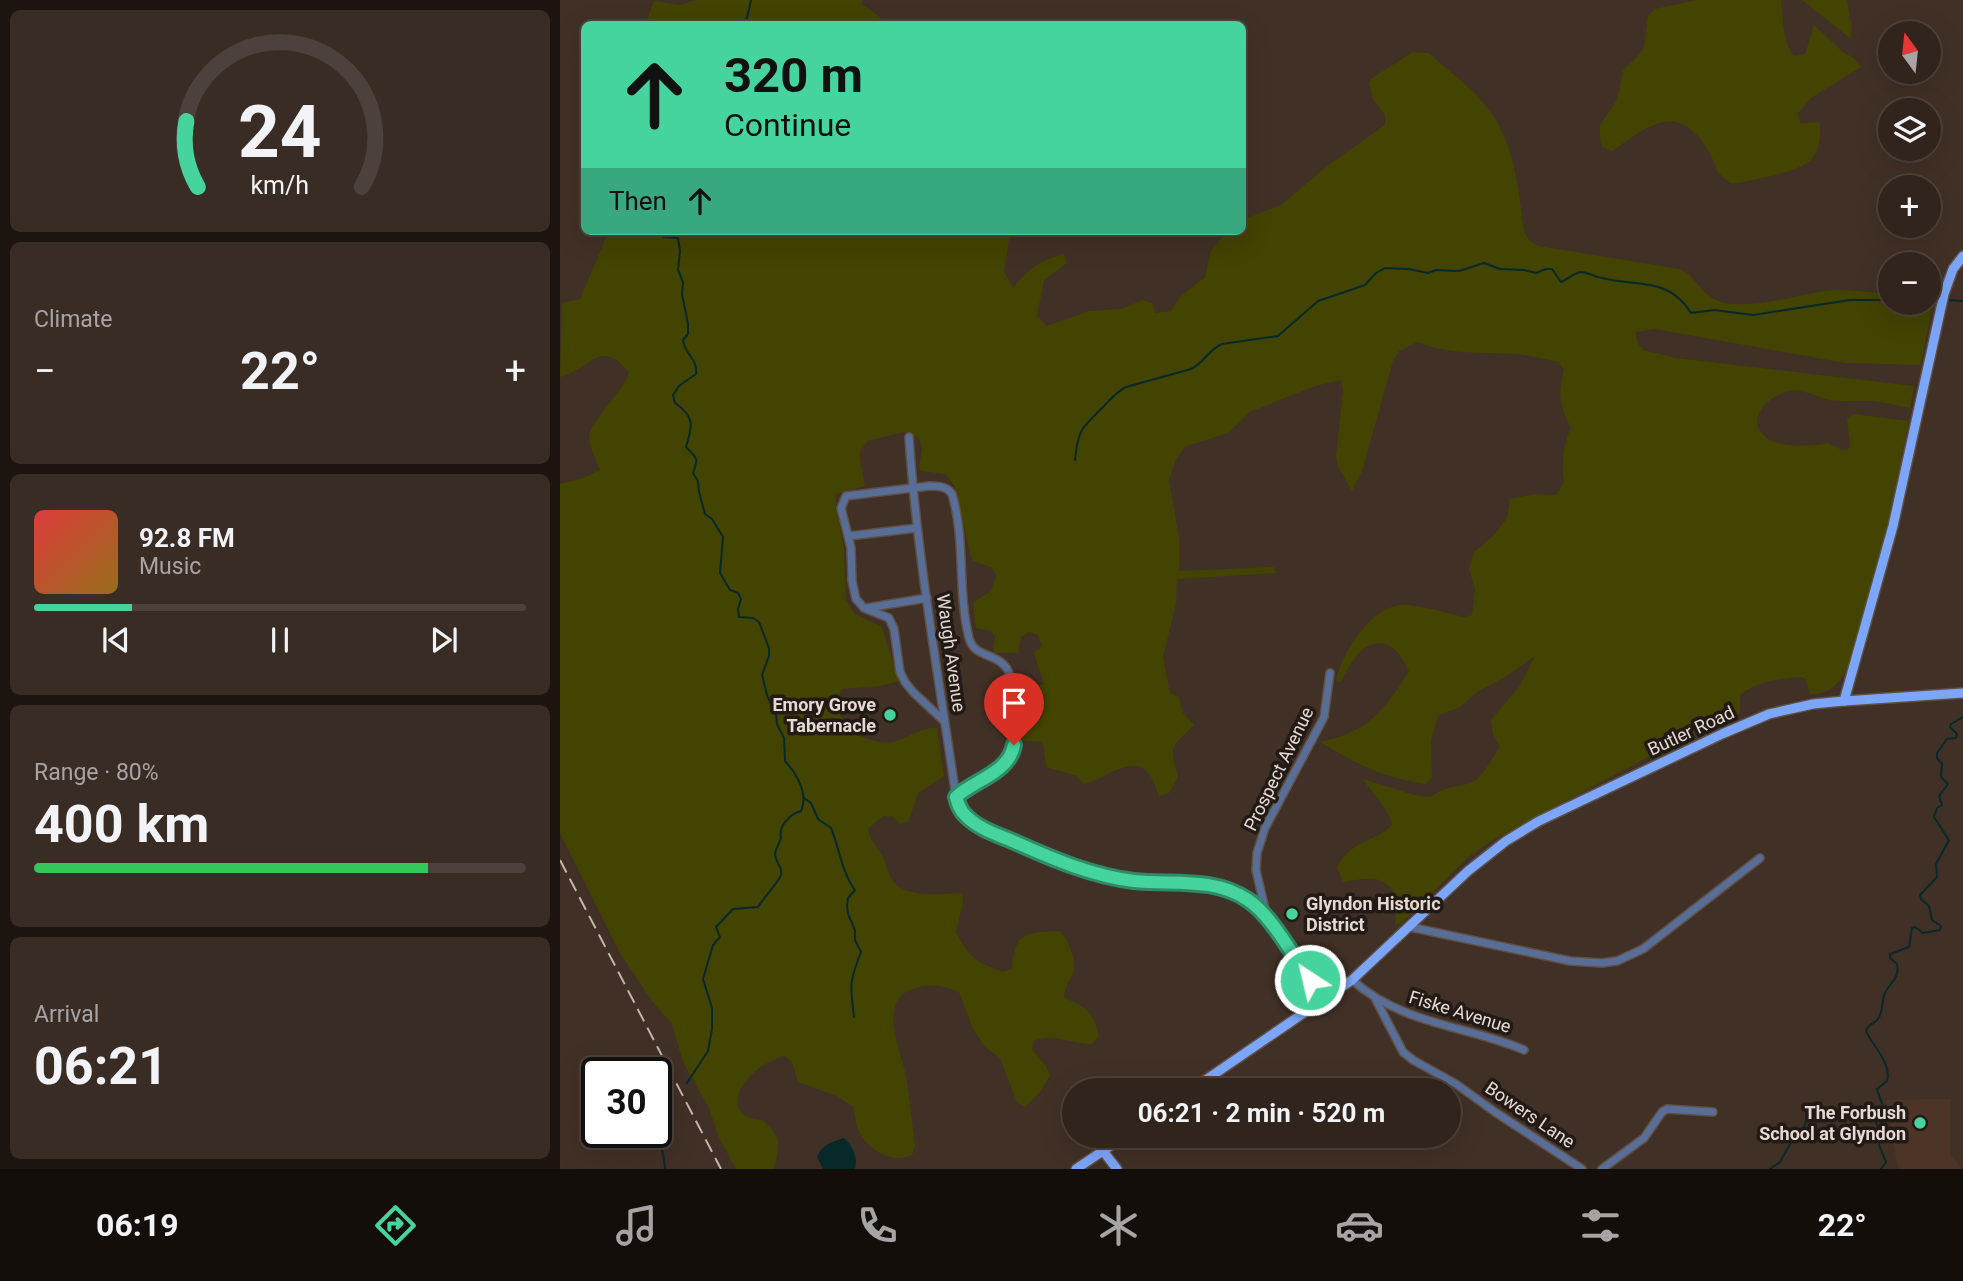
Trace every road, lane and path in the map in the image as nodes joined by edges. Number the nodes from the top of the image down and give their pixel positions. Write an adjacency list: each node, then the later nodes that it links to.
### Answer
1 (1963, 256): 10 (main road)
2 (909, 437): 3 (street, Waugh Avenue)
3 (913, 489): 4 (street, Waugh Avenue); 5 (street); 12 (street)
4 (917, 528): 5 (street); 6 (street, Waugh Avenue)
5 (849, 536): 7 (street)
6 (927, 598): 7 (street); 11 (street, Waugh Avenue)
7 (864, 608): 11 (street)
8 (1330, 673): 14 (street, Prospect Avenue)
9 (1963, 693): 10 (main road, Butler Road)
10 (1844, 701): 15 (main road, Butler Road)
11 (944, 720): 12 (street, Waugh Avenue)
12 (956, 797): 14 (street, Waugh Avenue)
13 (1760, 858): 15 (street)
14 (1268, 919): 18 (street)
15 (1410, 927): 16 (main road, Butler Road)
16 (1352, 980): 17 (street, Fiske Avenue); 18 (main road, Butler Road)
17 (1376, 1000): 19 (street, Fiske Avenue); 26 (street, Bowers Lane)
18 (1323, 1001): 20 (main road, Butler Road)
19 (1524, 1050)
20 (1209, 1078)
21 (1713, 1112): 27 (street)
22 (1106, 1148): 23 (main road)
23 (1103, 1150): 24 (main road); 25 (main road)
24 (1076, 1169)
25 (1117, 1169)
26 (1582, 1169)
27 (1602, 1169)

